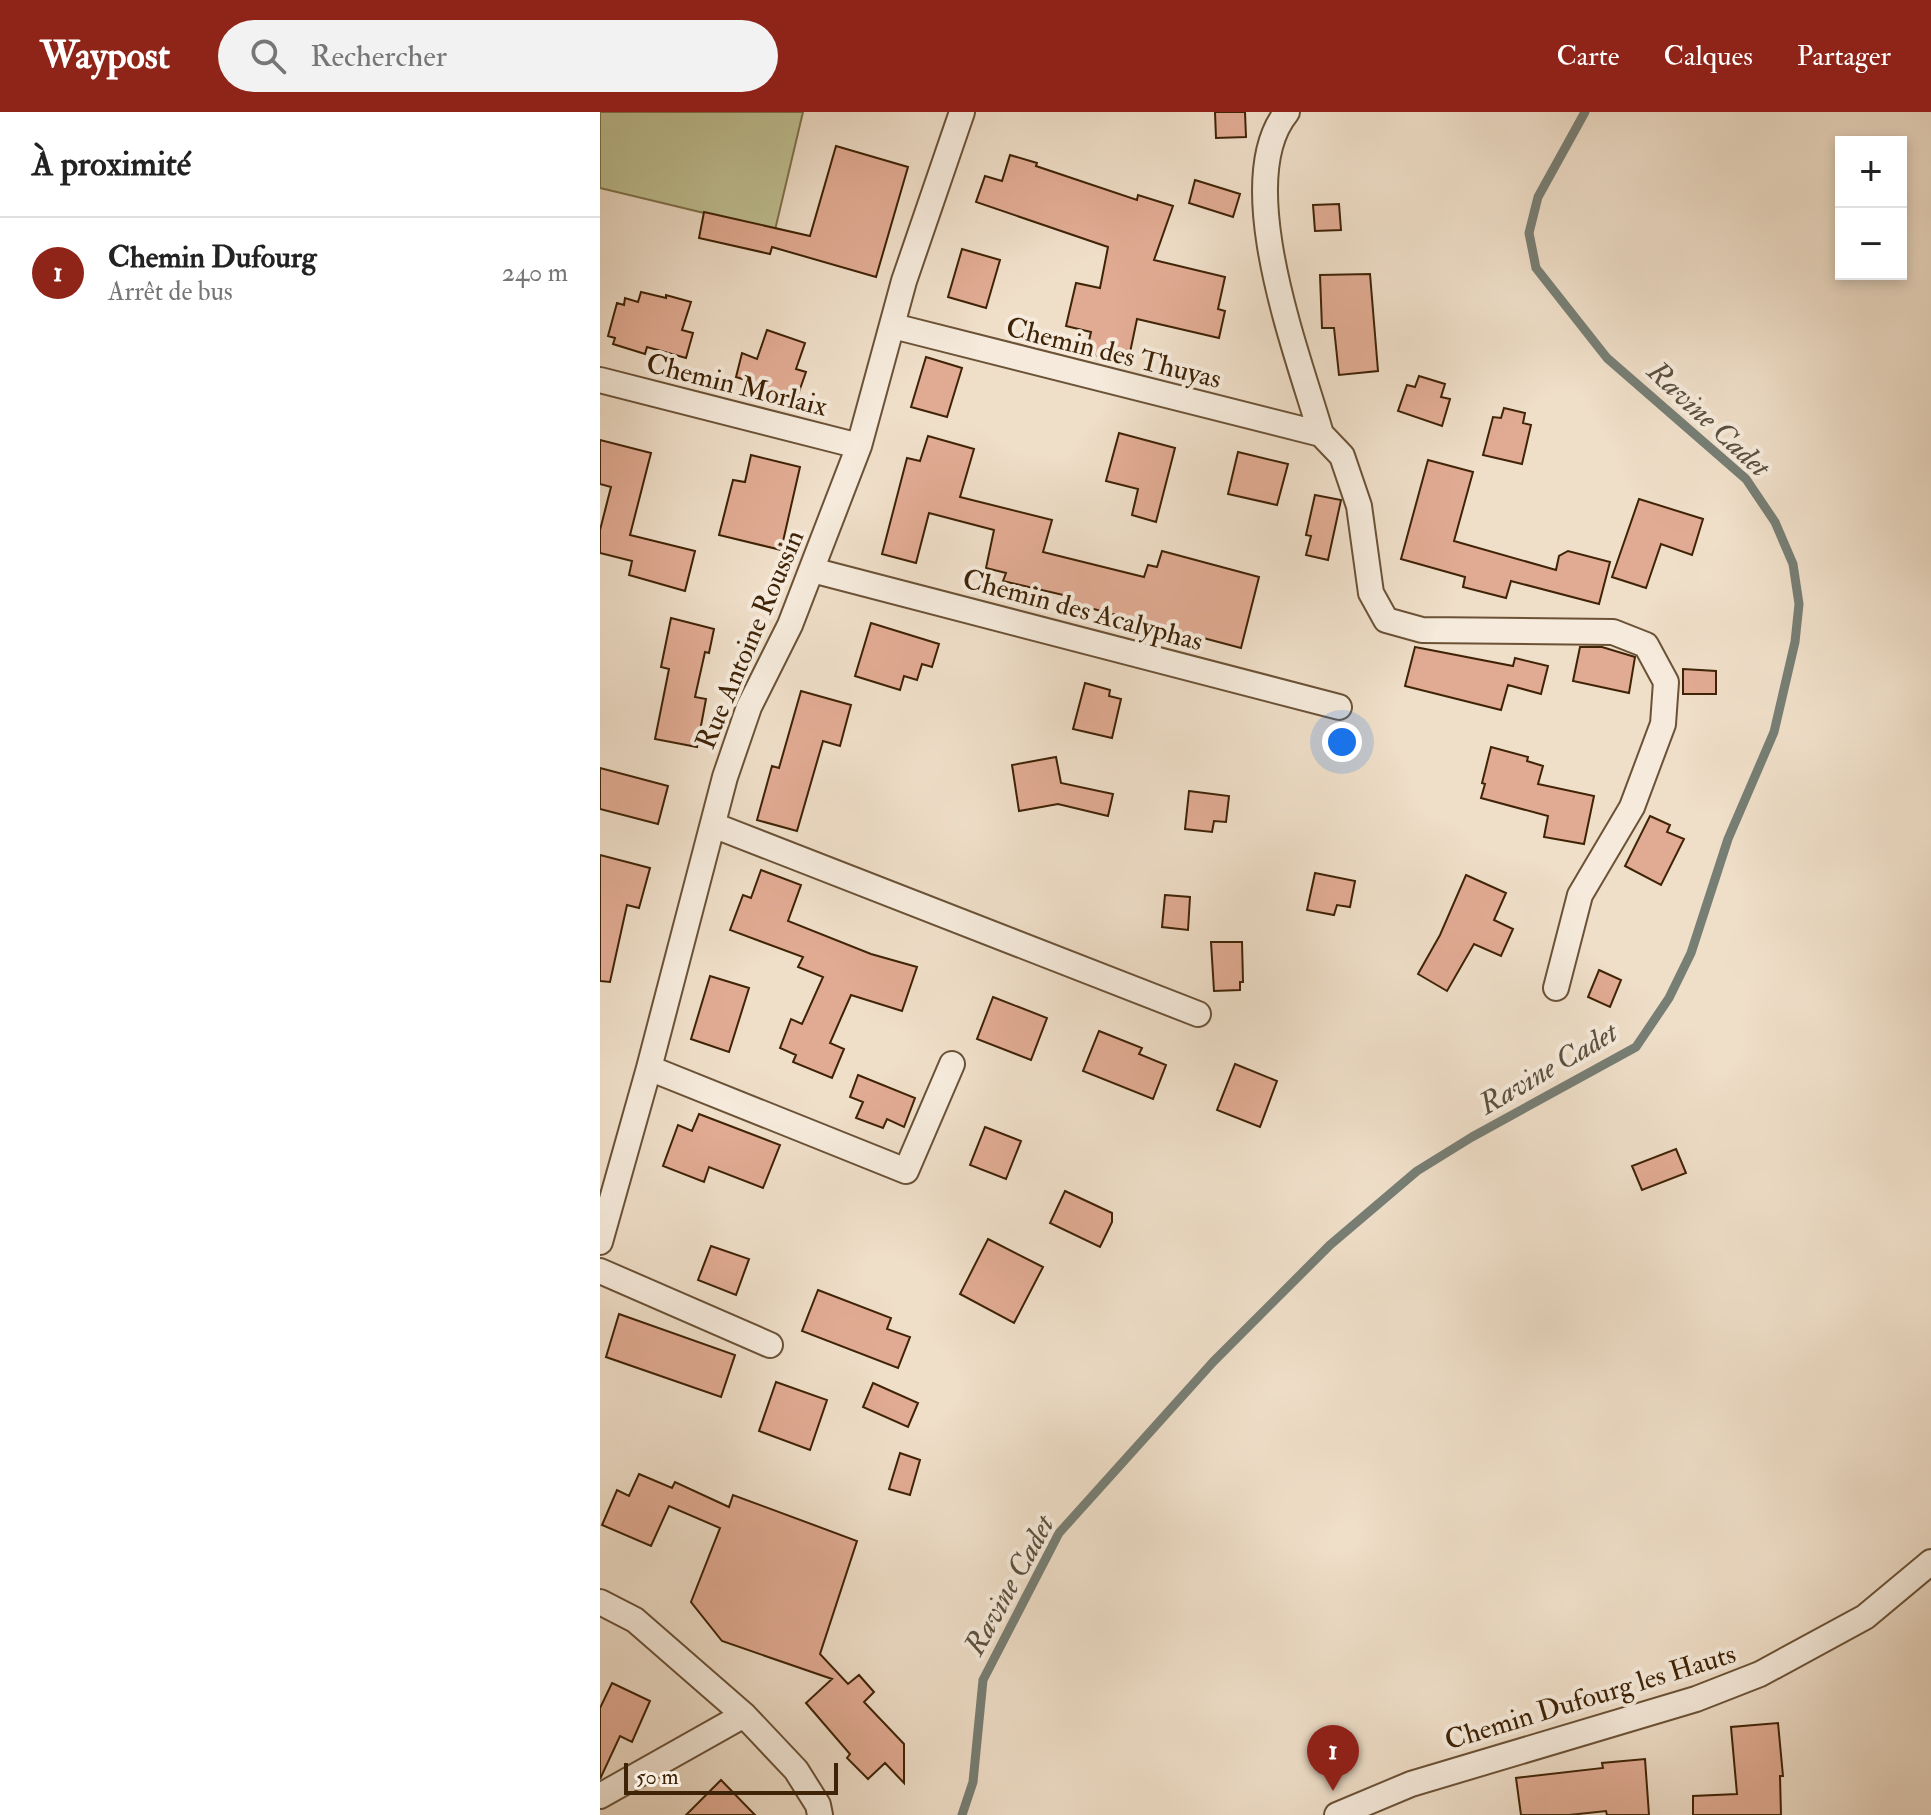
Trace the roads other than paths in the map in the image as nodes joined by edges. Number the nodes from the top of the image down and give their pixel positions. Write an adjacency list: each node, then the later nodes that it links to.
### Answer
1 (962, 112): 3 (street, Rue Antoine Roussin)
2 (1287, 112): 5 (street)
3 (893, 326): 5 (street, Chemin des Thuyas); 6 (street, Rue Antoine Roussin)
4 (600, 380): 6 (street, Chemin Morlaix)
5 (1321, 434): 10 (street)
6 (859, 446): 7 (street, Rue Antoine Roussin)
7 (812, 570): 8 (street, Chemin des Acalyphas); 9 (street, Rue Antoine Roussin)
8 (1339, 707)
9 (713, 825): 11 (street); 13 (street, Rue Antoine Roussin)
10 (1556, 988)
11 (1198, 1014)
12 (952, 1064): 13 (street)
13 (649, 1068): 14 (street, Rue Antoine Roussin)
14 (600, 1242)
15 (600, 1271): 16 (street)
16 (770, 1345)
17 (1931, 1562): 22 (street, Chemin Dufourg les Hauts)
18 (600, 1602): 19 (street)
19 (744, 1715): 20 (street); 21 (street)
20 (600, 1796)
21 (820, 1815)
22 (1337, 1815)

